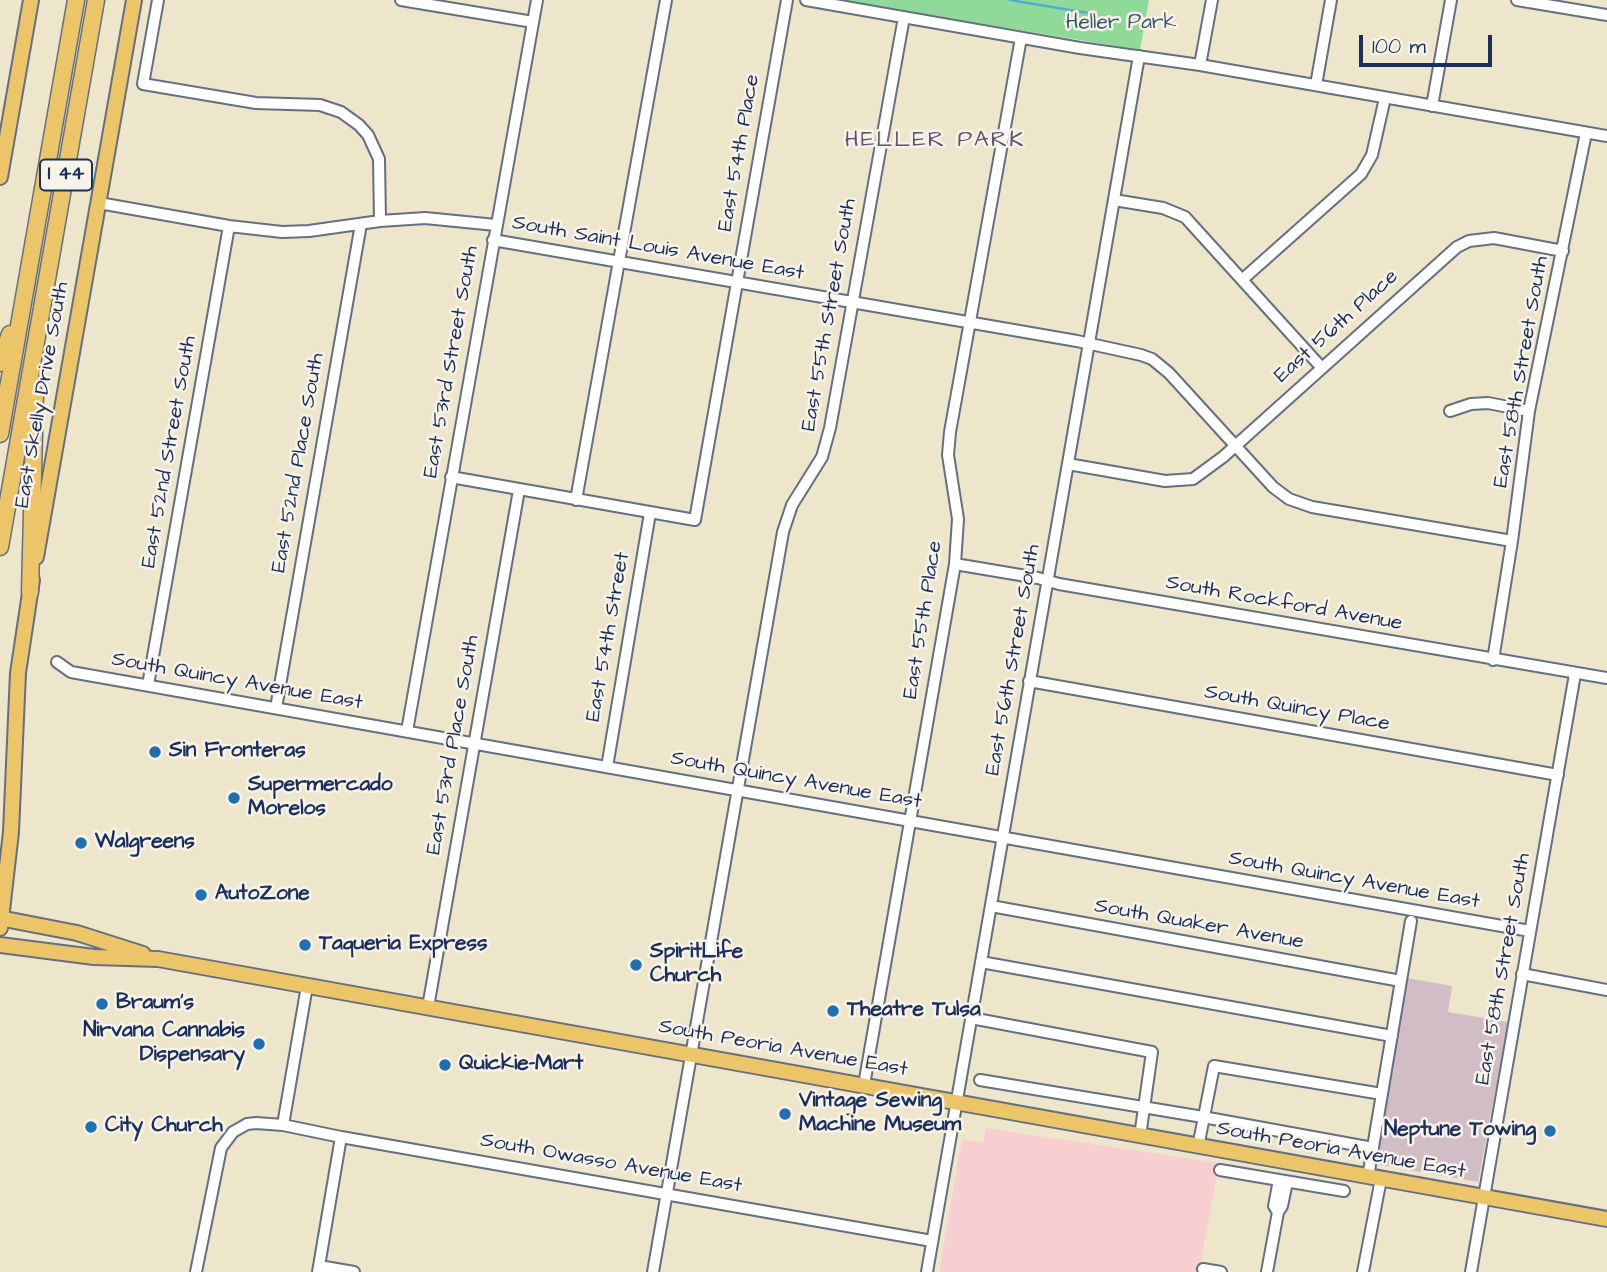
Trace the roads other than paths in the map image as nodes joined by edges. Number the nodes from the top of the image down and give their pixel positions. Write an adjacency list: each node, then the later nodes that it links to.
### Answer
1 (31, 0): 27 (main road)
2 (76, 0): 38 (highway, I 44)
3 (96, 0): 43 (highway, I 44)
4 (134, 0): 29 (main road, East Skelly Drive South)
5 (158, 0): 30 (street)
6 (401, 0): 18 (street)
7 (537, 0): 18 (street, East 53rd Street South)
8 (666, 0): 36 (street)
9 (787, 0): 39 (street, East 54th Place)
10 (806, 0): 17 (street)
11 (1212, 0): 21 (street)
12 (1332, 0): 22 (street)
13 (1451, 0): 24 (street)
14 (1517, 0): 16 (street)
15 (1600, 0): 16 (street)
16 (1602, 14)
17 (904, 17): 19 (street); 40 (street, East 55th Street South)
18 (533, 22): 32 (street, East 53rd Street South)
19 (1021, 38): 20 (street); 41 (street, East 55th Place)
20 (1139, 55): 21 (street); 28 (street, East 56th Street South)
21 (1200, 65): 22 (street)
22 (1316, 85): 23 (street)
23 (1385, 98): 24 (street); 37 (street)
24 (1432, 106): 25 (street)
25 (1587, 133): 26 (street); 35 (street, East 58th Street South)
26 (1607, 136)
27 (0, 177)
28 (1114, 200): 37 (street); 42 (street, East 56th Street South)
29 (99, 203): 33 (street, South Saint Louis Avenue East); 59 (main road, East Skelly Drive South)
30 (380, 220): 31 (street, South Saint Louis Avenue East); 32 (street, South Saint Louis Avenue East)
31 (360, 224): 33 (street, South Saint Louis Avenue East); 66 (street, East 52nd Place South)
32 (496, 225): 34 (street, East 53rd Street South)
33 (229, 226): 65 (street, East 52nd Street South)
34 (494, 240): 36 (street, South Saint Louis Avenue East); 51 (street, East 53rd Street South)
35 (1563, 251): 45 (street, East 56th Place); 47 (street, East 58th Street South)
36 (618, 261): 39 (street, South Saint Louis Avenue East); 53 (street)
37 (1243, 279): 45 (street)
38 (27, 282): 44 (highway); 48 (highway, I 44)
39 (737, 282): 40 (street, South Saint Louis Avenue East); 54 (street, East 54th Place)
40 (853, 302): 41 (street, South Saint Louis Avenue East); 71 (street, East 55th Street South)
41 (970, 323): 42 (street, South Saint Louis Avenue East); 57 (street, East 55th Place)
42 (1088, 344): 49 (street, South Saint Louis Avenue East); 50 (street, East 56th Street South)
43 (35, 349): 56 (highway, I 44); 59 (highway)
44 (0, 363)
45 (1321, 367): 49 (street, East 56th Place)
46 (1450, 411): 47 (street)
47 (1530, 411): 55 (street, East 58th Street South)
48 (0, 434)
49 (1235, 446): 50 (street, East 56th Place); 55 (street, South Saint Louis Avenue East)
50 (1068, 464): 58 (street, East 56th Street South)
51 (451, 477): 52 (street); 67 (street, East 53rd Street South)
52 (519, 490): 53 (street); 68 (street, East 53rd Place South)
53 (576, 500): 54 (street)
54 (650, 513): 69 (street, East 54th Street)
55 (1512, 541): 60 (street, East 58th Street South)
56 (0, 547)
57 (955, 564): 58 (street, South Rockford Avenue); 72 (street, East 55th Place)
58 (1047, 581): 60 (street, South Rockford Avenue); 64 (street, East 56th Street South)
59 (30, 592): 73 (main road, East Skelly Drive South)
60 (1493, 660): 62 (street, South Rockford Avenue)
61 (57, 662): 65 (street, South Quincy Avenue East)
62 (1575, 674): 63 (street, South Rockford Avenue); 70 (street, East 58th Street South)
63 (1607, 678)
64 (1029, 681): 70 (street, South Quincy Place); 74 (street, East 56th Street South)
65 (148, 685): 66 (street, South Quincy Avenue East)
66 (276, 708): 67 (street, South Quincy Avenue East)
67 (407, 731): 68 (street, South Quincy Avenue East)
68 (474, 743): 69 (street, South Quincy Avenue East); 87 (street, East 53rd Place South)
69 (607, 766): 71 (street, South Quincy Avenue East)
70 (1558, 775): 79 (street, East 58th Street South)
71 (738, 791): 72 (street, South Quincy Avenue East); 90 (street, East 55th Street South)
72 (909, 822): 74 (street, South Quincy Avenue East); 92 (street, East 55th Place)
73 (11, 832): 75 (main road); 77 (main road, East Skelly Drive South)
74 (1003, 838): 76 (street, East 56th Street South); 79 (street, South Quincy Avenue East)
75 (0, 862)
76 (991, 906): 82 (street, East 56th Street South); 84 (street, South Quaker Avenue)
77 (0, 921): 81 (main road, South Peoria Avenue East)
78 (1411, 921): 84 (street)
79 (1530, 931): 83 (street, East 58th Street South)
80 (0, 945): 81 (main road, South Peoria Avenue East)
81 (158, 959): 85 (main road, South Peoria Avenue East)
82 (981, 962): 88 (street, East 56th Street South); 89 (street)
83 (1522, 974): 86 (street); 108 (street, East 58th Street South)
84 (1401, 981): 89 (street)
85 (307, 986): 87 (main road, South Peoria Avenue East); 97 (street)
86 (1607, 990)
87 (428, 1007): 90 (main road, South Peoria Avenue East)
88 (971, 1018): 94 (street, East 56th Street South); 95 (street)
89 (1392, 1036): 93 (street)
90 (692, 1054): 92 (main road, South Peoria Avenue East); 107 (street, East 55th Street South)
91 (980, 1080): 95 (street, South Peoria Avenue East)
92 (864, 1084): 94 (main road, South Peoria Avenue East)
93 (1382, 1094): 96 (street); 101 (street)
94 (957, 1102): 98 (main road, South Peoria Avenue East); 110 (street, East 56th Street South)
95 (1145, 1108): 96 (street, South Peoria Avenue East); 98 (street)
96 (1203, 1117): 100 (street); 101 (street, South Peoria Avenue East)
97 (283, 1125): 99 (street, South Owasso Avenue East); 113 (street)
98 (1140, 1136): 100 (main road, South Peoria Avenue East)
99 (341, 1138): 107 (street, South Owasso Avenue East); 111 (street)
100 (1198, 1147): 102 (main road, South Peoria Avenue East)
101 (1373, 1148): 104 (street)
102 (1287, 1163): 104 (main road, South Peoria Avenue East); 105 (street)
103 (1220, 1170): 105 (street)
104 (1374, 1178): 108 (main road, South Peoria Avenue East); 119 (street)
105 (1283, 1181): 106 (street); 118 (street)
106 (1344, 1191)
107 (667, 1193): 110 (street, South Owasso Avenue East); 115 (street, East 55th Street South)
108 (1484, 1198): 109 (main road, South Peoria Avenue East); 120 (street, East 58th Street South)
109 (1607, 1219)
110 (932, 1241): 116 (street, East 56th Street South)
111 (319, 1269): 114 (street)
112 (1203, 1269): 117 (street)
113 (196, 1272)
114 (355, 1272)
115 (653, 1272)
116 (927, 1272)
117 (1221, 1272)
118 (1267, 1272)
119 (1363, 1272)
120 (1471, 1272)

